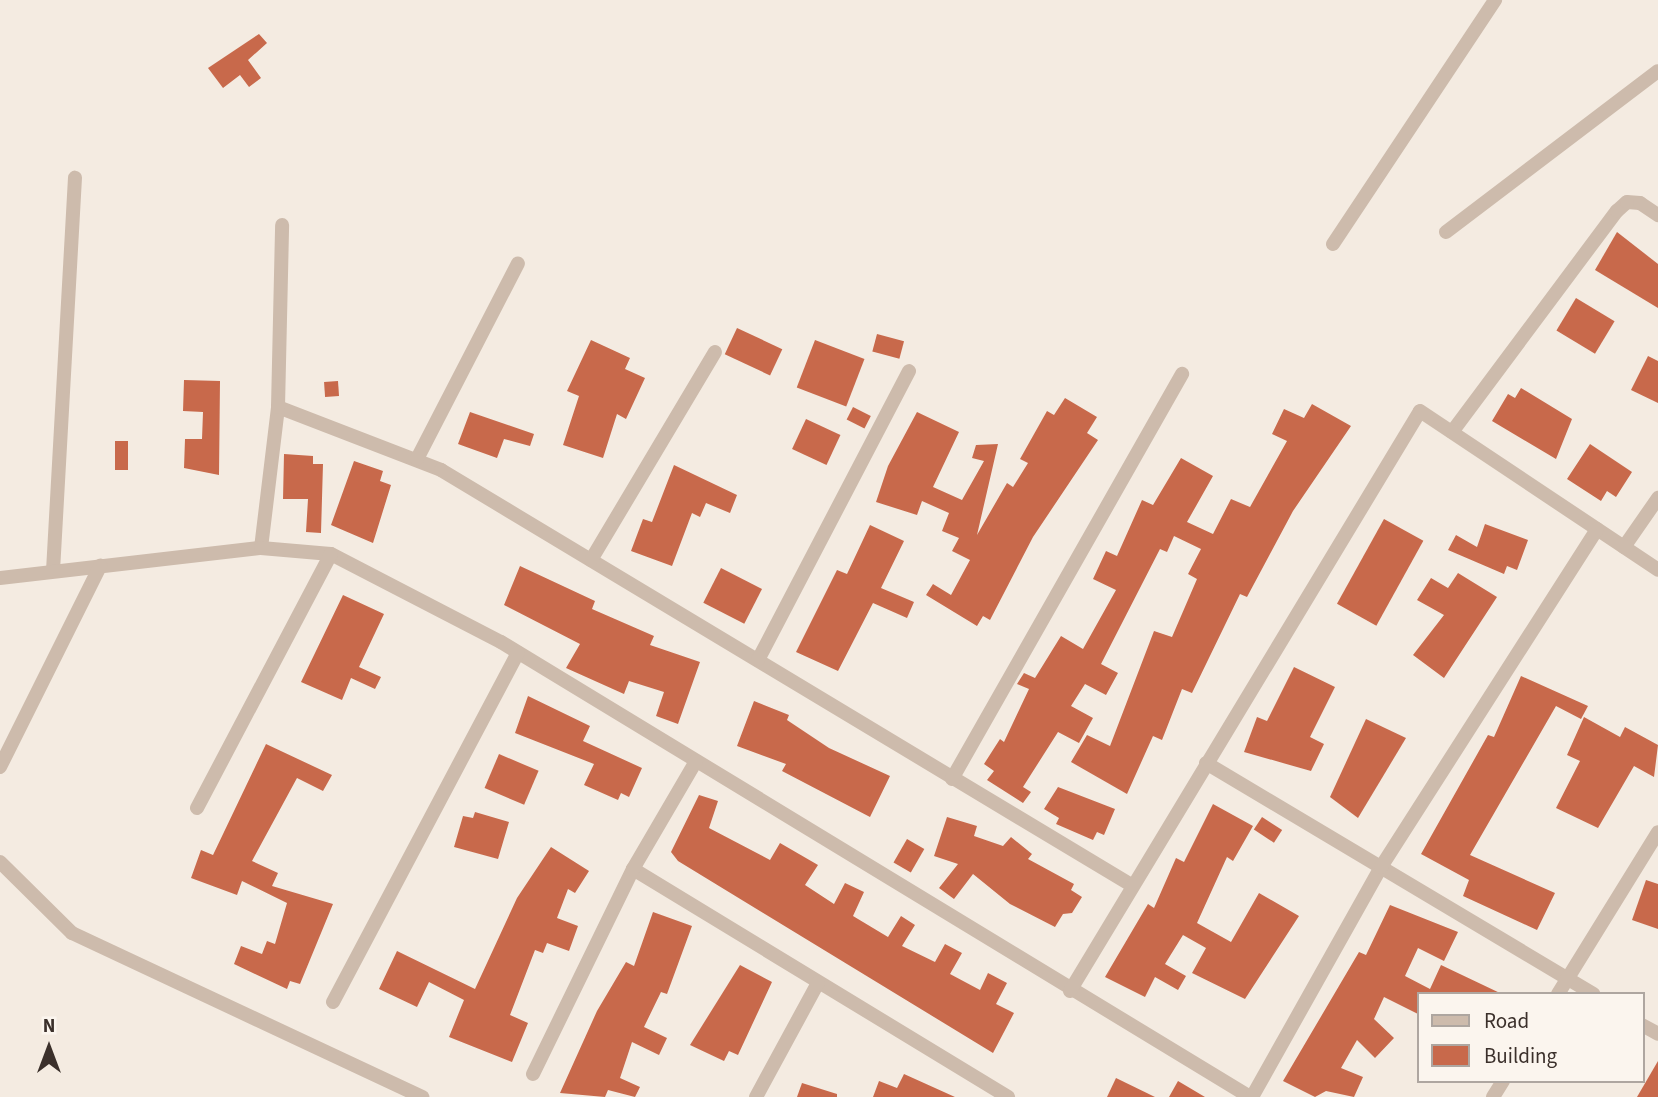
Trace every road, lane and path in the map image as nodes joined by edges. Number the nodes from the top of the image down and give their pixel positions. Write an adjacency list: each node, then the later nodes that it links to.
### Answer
1 (1495, 0): 7 (street)
2 (1658, 71): 6 (street)
3 (75, 178): 23 (street)
4 (1658, 215): 13 (street)
5 (282, 225): 12 (street)
6 (1446, 232)
7 (1334, 244)
8 (518, 263): 14 (street)
9 (715, 352): 20 (street)
10 (909, 371): 26 (street)
11 (1182, 374): 30 (street)
12 (278, 407): 14 (street); 18 (street)
13 (1452, 432): 16 (street); 28 (street)
14 (416, 459): 20 (street)
15 (1658, 499): 17 (street)
16 (1597, 529): 17 (street); 34 (street)
17 (1624, 547): 22 (street)
18 (261, 548): 19 (street); 21 (street)
19 (331, 554): 25 (street); 31 (street)
20 (591, 560): 26 (street)
21 (100, 566): 23 (street); 29 (street)
22 (1658, 570)
23 (53, 571): 24 (street)
24 (0, 578)
25 (518, 653): 27 (street); 42 (street)
26 (758, 660): 30 (street)
27 (696, 761): 35 (street); 39 (street)
28 (1206, 763): 34 (street); 36 (street)
29 (0, 767)
30 (952, 779): 36 (street)
31 (197, 808)
32 (1658, 832): 37 (street)
33 (0, 862): 45 (street)
34 (1381, 867): 37 (street); 47 (street)
35 (633, 869): 38 (street); 43 (street)
36 (1131, 885): 39 (street)
37 (1568, 978): 40 (street); 41 (street)
38 (818, 983): 44 (street); 46 (street)
39 (1070, 991): 47 (street)
40 (1559, 992)
41 (1590, 992)
42 (333, 1002)
43 (533, 1073)
44 (1000, 1095)
45 (422, 1097)
46 (756, 1097)
47 (1251, 1097)

